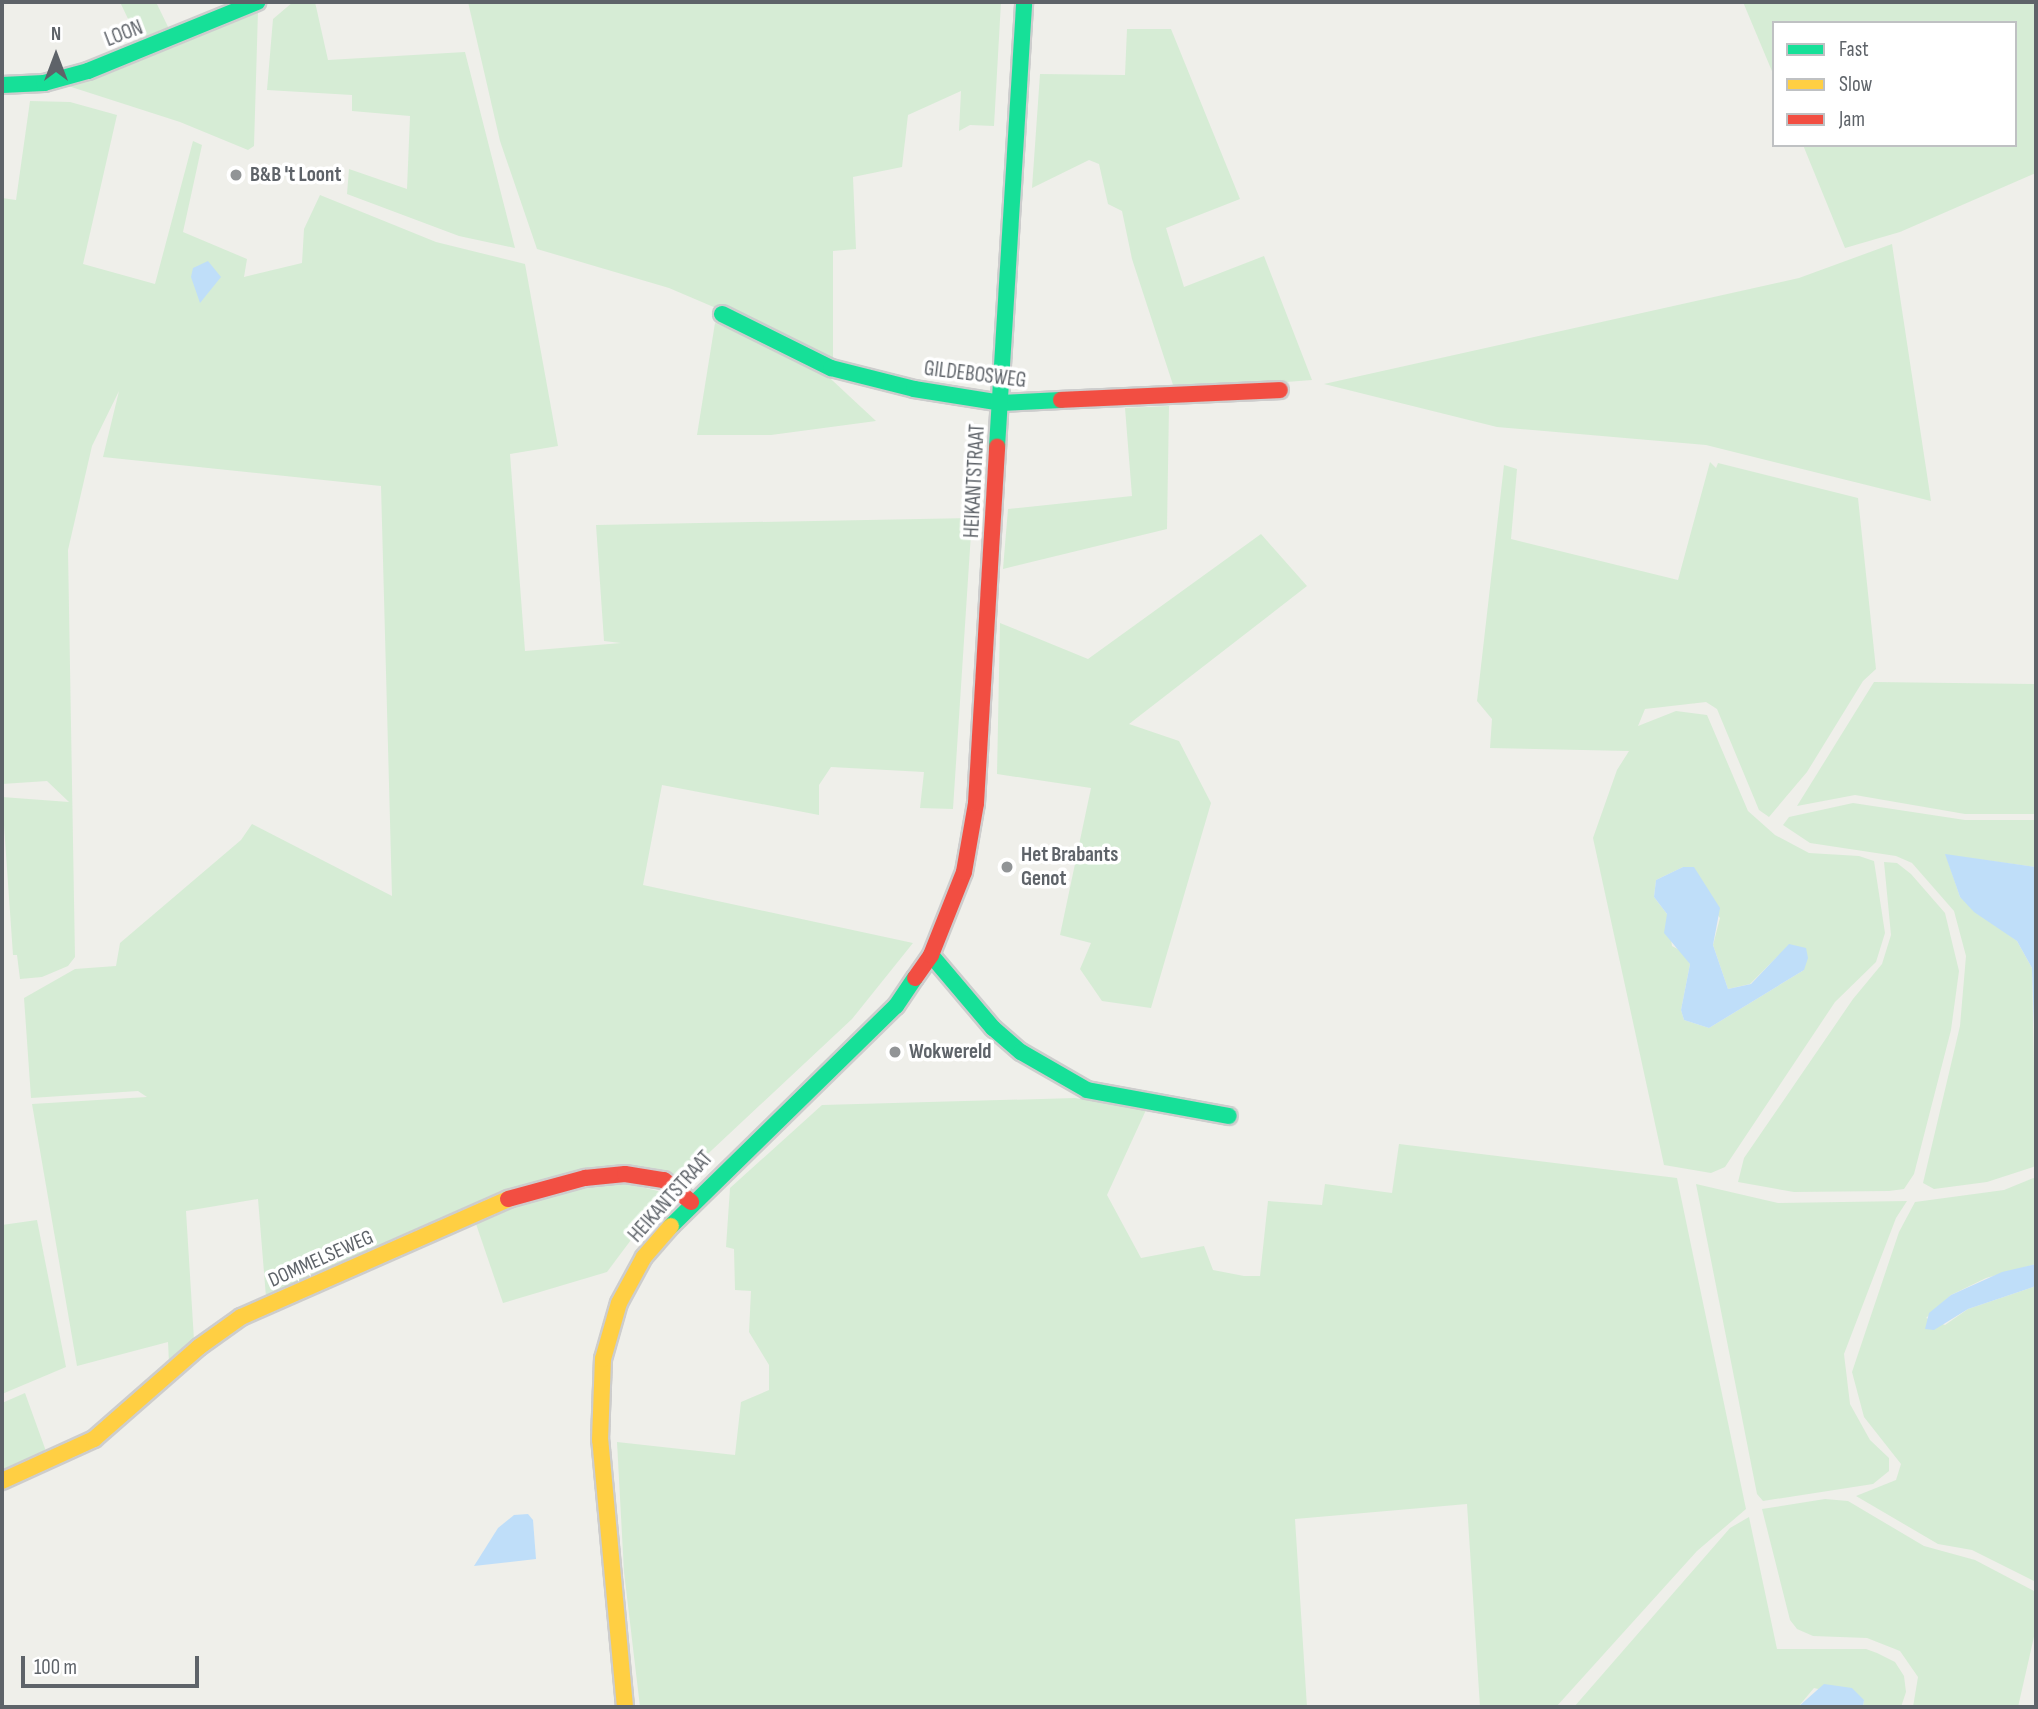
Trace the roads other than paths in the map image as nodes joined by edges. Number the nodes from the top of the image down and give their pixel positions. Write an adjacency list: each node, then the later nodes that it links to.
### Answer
1 (257, 2): 3 (street, LOON)
2 (1024, 2): 6 (street, HEIKANTSTRAAT)
3 (2, 85)
4 (722, 314): 6 (street, GILDEBOSWEG)
5 (1280, 390): 6 (street, GILDEBOSWEG)
6 (1001, 403): 7 (street, HEIKANTSTRAAT)
7 (931, 955): 8 (street); 9 (street, HEIKANTSTRAAT)
8 (1229, 1116)
9 (691, 1202): 10 (street, DOMMELSEWEG); 11 (street, HEIKANTSTRAAT)
10 (2, 1481)
11 (625, 1707)

